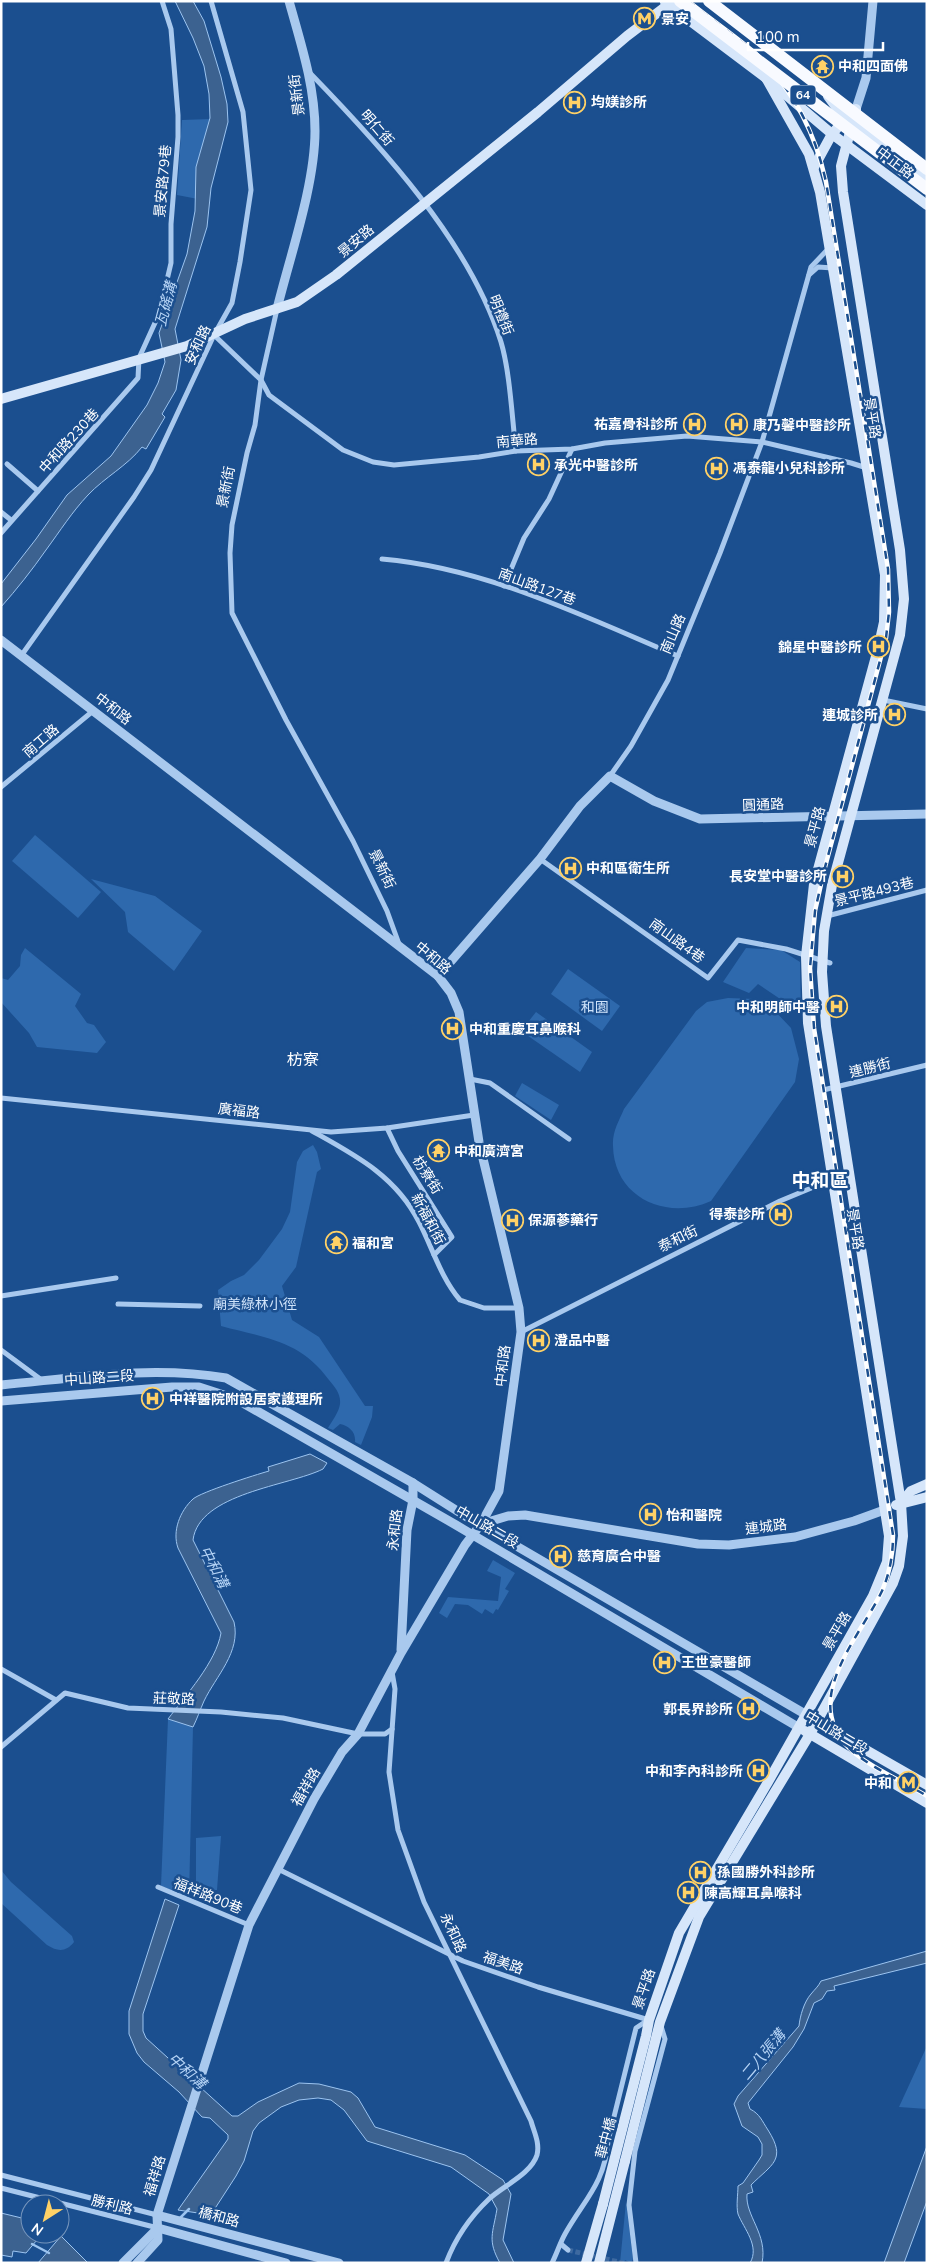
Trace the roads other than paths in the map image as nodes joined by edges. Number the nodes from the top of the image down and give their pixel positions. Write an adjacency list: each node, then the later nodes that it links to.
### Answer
1 (162, 1): 28 (street, 景安路79巷)
2 (211, 1): 27 (street, 安和路)
3 (290, 1): 8 (street, 景新街)
4 (709, 1): 18 (highway, 64, bridge)
5 (715, 1): 10 (main road)
6 (873, 1): 12 (street)
7 (671, 2): 9 (main road); 20 (highway, 64, bridge); 21 (main road, 景安路)
8 (309, 72): 21 (street, 明仁街); 26 (street, 景新街)
9 (766, 78): 11 (main road); 17 (main road)
10 (817, 80): 12 (main road); 13 (main road, 中正路)
11 (790, 100): 13 (main road, 中正路); 14 (main road)
12 (856, 109): 13 (main road, 景平路); 16 (main road, 中正路)
13 (849, 121): 14 (main road, 景平路); 15 (main road, 景平路); 19 (main road, 中正路)
14 (832, 134): 15 (main road); 17 (main road, 景平路)
15 (846, 144): 22 (main road, 中正路); 45 (main road, 景平路)
16 (927, 163)
17 (814, 167): 23 (main road, 景平路)
18 (927, 169)
19 (927, 178)
20 (927, 189)
21 (424, 202): 26 (main road, 景安路); 33 (street, 明禮街)
22 (927, 205)
23 (830, 246): 24 (main road, 景平路); 25 (street, 南山路)
24 (834, 268): 25 (street); 35 (main road, 景平路)
25 (809, 275): 31 (street, 南山路)
26 (277, 309): 27 (main road, 景安路); 29 (street, 景新街)
27 (214, 335): 28 (main road, 景安路); 29 (street, 南華路); 43 (street, 安和路)
28 (139, 358): 30 (main road, 景安路); 36 (street, 中和路230巷)
29 (261, 380): 33 (street, 南華路); 56 (street, 景新街)
30 (1, 399)
31 (762, 442): 32 (street, 南華路); 35 (street, 南華路); 44 (street, 南山路)
32 (572, 449): 33 (street, 南華路); 41 (street)
33 (516, 451)
34 (7, 464): 36 (street)
35 (867, 468): 52 (main road, 景平路)
36 (38, 491): 38 (street, 中和路230巷)
37 (1, 512): 38 (street)
38 (12, 520): 39 (street, 中和路230巷)
39 (1, 533)
40 (382, 559): 41 (street, 南山路127巷)
41 (504, 586): 44 (street, 南山路127巷)
42 (1, 640): 43 (street, 中和路)
43 (21, 656): 47 (street, 中和路)
44 (678, 656): 48 (street, 南山路)
45 (883, 700): 46 (street); 51 (main road, 景平路)
46 (927, 709)
47 (94, 710): 49 (street, 南工路); 56 (street, 中和路)
48 (610, 776): 52 (street, 圓通路); 53 (street, 南山路)
49 (1, 787)
50 (927, 814): 51 (street, 圓通路)
51 (851, 815): 52 (street, 圓通路); 55 (main road, 景平路)
52 (832, 817): 57 (main road, 景平路)
53 (540, 858): 57 (street, 南山路4巷); 59 (street, 南山路)
54 (927, 890): 55 (street, 景平路493巷)
55 (827, 916): 58 (main road, 景平路)
56 (401, 949): 59 (street, 中和路)
57 (806, 956): 58 (street, 南山路4巷); 63 (main road, 景平路)
58 (826, 962): 62 (main road, 景平路)
59 (438, 976): 61 (street, 中和路)
60 (927, 1065): 62 (street, 連勝街)
61 (470, 1079): 65 (street, 中和路); 68 (street)
62 (836, 1088): 63 (street, 連勝街); 69 (main road, 景平路)
63 (819, 1091): 70 (main road, 景平路)
64 (1, 1098): 67 (street, 廣福路)
65 (474, 1116): 66 (street, 廣福路); 76 (street, 中和路)
66 (387, 1128): 67 (street, 廣福路); 71 (street, 枋寮街)
67 (310, 1130): 71 (street, 新福和街)
68 (570, 1139)
69 (848, 1175): 70 (street, 泰和街); 86 (main road, 景平路)
70 (833, 1179): 77 (street, 泰和街); 87 (main road, 景平路)
71 (434, 1255): 76 (street, 新福和街)
72 (116, 1278): 73 (street)
73 (1, 1296)
74 (118, 1304): 75 (street)
75 (200, 1306)
76 (519, 1308): 77 (street, 中和路)
77 (521, 1332): 88 (street, 中和路)
78 (1, 1350): 79 (street)
79 (44, 1381): 80 (street, 中山路二段); 82 (street, 中山路二段)
80 (1, 1385)
81 (1, 1401): 85 (street, 中山路二段)
82 (413, 1482): 85 (street, 永和路); 88 (street, 中山路二段)
83 (927, 1484): 86 (main road, 連城路)
84 (927, 1497): 86 (main road, 連城路)
85 (412, 1500): 89 (street, 中山路二段); 90 (street, 永和路)
86 (901, 1503): 87 (main road, 連城路); 95 (main road, 景平路)
87 (887, 1509): 88 (street, 連城路); 94 (main road, 景平路)
88 (481, 1524): 89 (street, 中和路); 94 (street, 中山路二段)
89 (473, 1535): 90 (street, 福祥路); 96 (street, 中山路二段)
90 (401, 1653): 92 (street, 福祥路)
91 (1, 1669): 93 (street)
92 (392, 1669): 97 (street, 永和路); 98 (street, 福祥路)
93 (56, 1700): 98 (street, 莊敬路); 100 (street)
94 (805, 1714): 95 (main road, 中山路二段); 96 (main road, 景平路)
95 (817, 1721): 99 (main road, 景平路); 101 (main road, 中山路二段)
96 (798, 1727): 99 (main road, 中山路二段); 107 (main road, 景平路)
97 (392, 1729): 98 (street, 莊敬路); 106 (street, 永和路)
98 (358, 1734): 103 (street, 福祥路)
99 (810, 1734): 102 (main road, 中山路二段); 108 (main road, 景平路)
100 (1, 1747)
101 (927, 1785)
102 (927, 1803)
103 (277, 1868): 105 (street, 福祥路); 106 (street, 福美路)
104 (158, 1888): 105 (street, 福祥路90巷)
105 (249, 1925): 112 (street, 福祥路)
106 (448, 1954): 107 (street, 福美路); 122 (street, 永和路)
107 (649, 2020): 109 (main road, 華中橋); 114 (street, 景平路)
108 (660, 2022): 109 (main road, 景平路); 126 (street, 景平路)
109 (651, 2037): 124 (main road, 華中橋, bridge); 125 (main road, 華中橋, bridge)
110 (1, 2175): 112 (street, 勝利路)
111 (1, 2188): 113 (street, 勝利路)
112 (157, 2215): 113 (street, 福祥路); 115 (street, 橋和路)
113 (158, 2228): 117 (street, 橋和路); 118 (street); 119 (street, 福祥路)
114 (560, 2244): 116 (street); 123 (street, 景平路)
115 (273, 2245): 117 (street); 121 (street, 橋和路)
116 (568, 2250)
117 (269, 2258): 120 (street, 橋和路)
118 (123, 2263)
119 (137, 2263)
120 (286, 2263)
121 (339, 2263)
122 (446, 2263)
123 (552, 2263)
124 (586, 2263)
125 (599, 2263)
126 (636, 2263)

